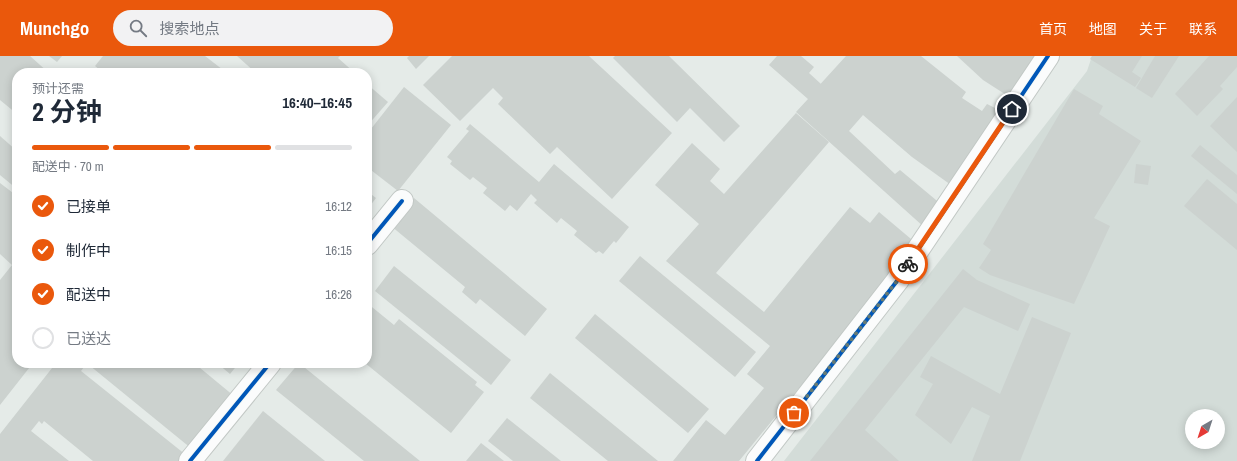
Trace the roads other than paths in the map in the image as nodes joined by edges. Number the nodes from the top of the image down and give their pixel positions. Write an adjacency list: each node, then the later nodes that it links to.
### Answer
1 (1048, 56): 6 (street)
2 (402, 201): 3 (street)
3 (372, 238)
4 (266, 368): 5 (street)
5 (190, 461)
6 (757, 461)

